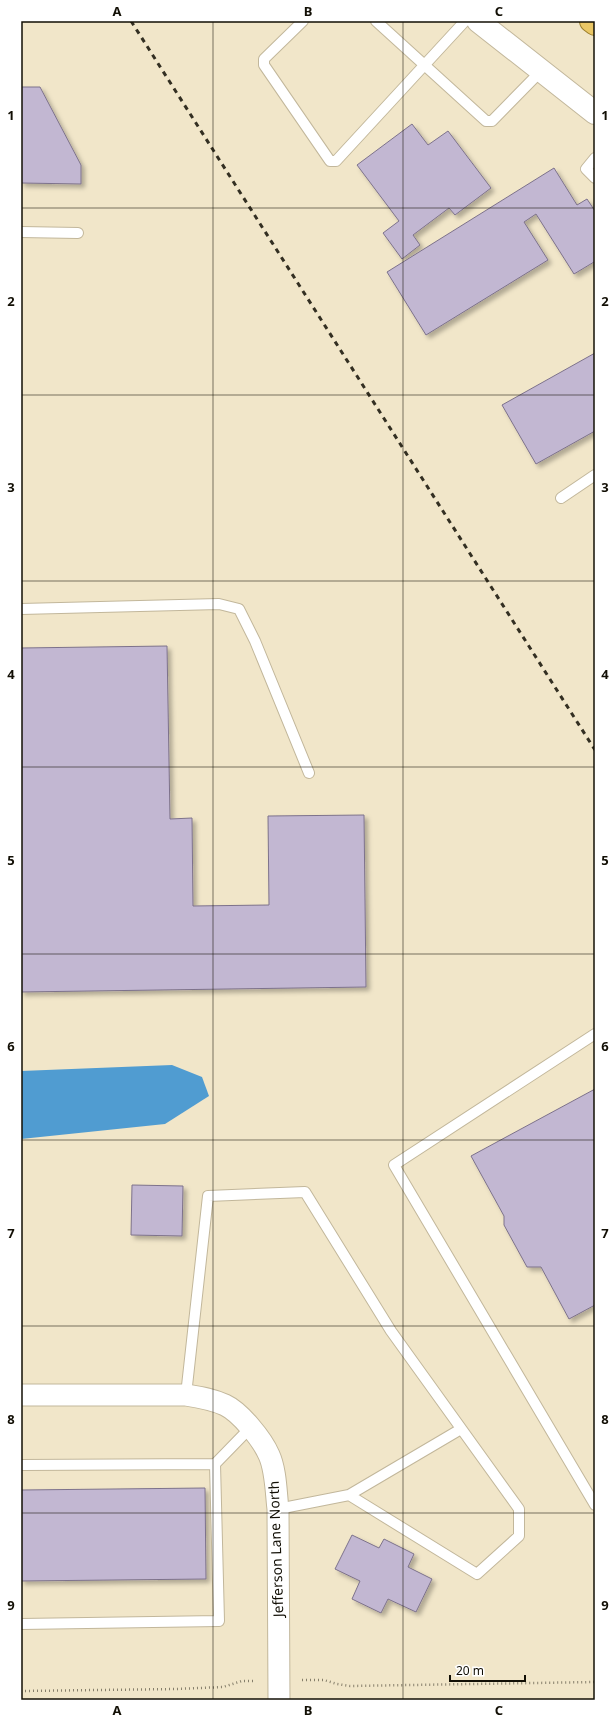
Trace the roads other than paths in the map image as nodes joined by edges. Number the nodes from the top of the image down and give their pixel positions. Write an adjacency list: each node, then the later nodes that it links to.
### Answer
1 (303, 21): 7 (lane)
2 (376, 21): 7 (lane)
3 (465, 21): 7 (lane)
4 (478, 21): 8 (street)
5 (591, 21): 6 (highway)
6 (595, 24)
7 (425, 65): 8 (lane)
8 (541, 71): 9 (street)
9 (595, 113)
10 (595, 158): 11 (lane)
11 (595, 178)
12 (21, 232): 13 (lane)
13 (78, 233)
14 (595, 475): 15 (lane)
15 (561, 498)
16 (21, 609): 17 (lane)
17 (309, 773)
18 (595, 1034): 26 (lane)
19 (21, 1395): 20 (street, Jefferson Lane North)
20 (186, 1395): 21 (street, Jefferson Lane North); 22 (lane)
21 (251, 1427): 23 (lane); 27 (street, Jefferson Lane North)
22 (461, 1429): 25 (lane); 25 (lane)
23 (215, 1464): 24 (lane); 28 (lane)
24 (21, 1466)
25 (349, 1495): 27 (lane)
26 (595, 1505)
27 (278, 1510): 29 (street, Jefferson Lane North)
28 (21, 1624)
29 (279, 1700)

